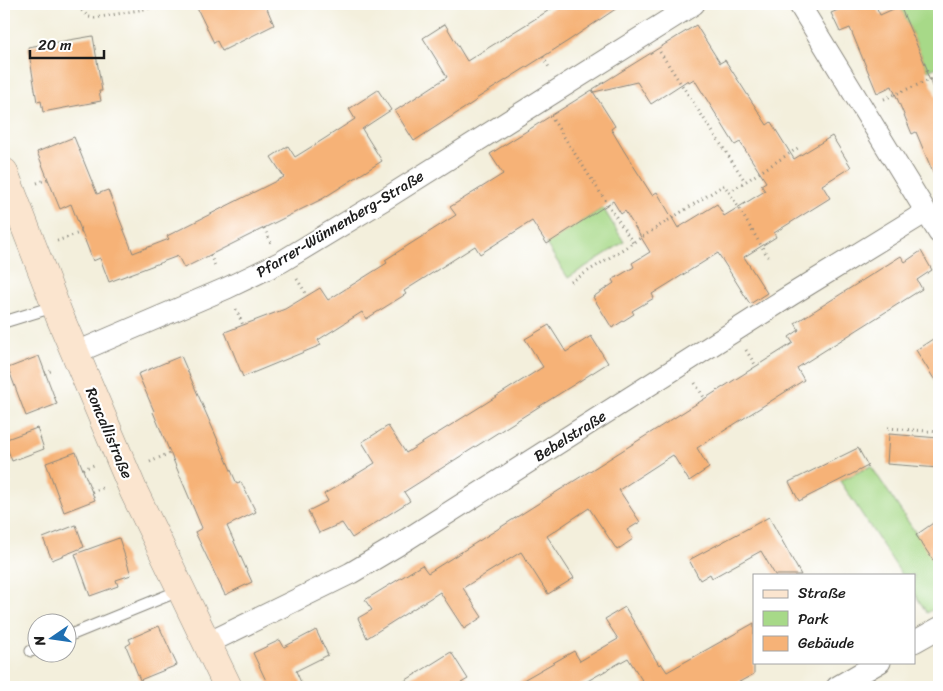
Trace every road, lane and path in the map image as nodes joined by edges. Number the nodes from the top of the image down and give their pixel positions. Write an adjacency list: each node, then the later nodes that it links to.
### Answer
1 (74, 4): 2 (path)
2 (163, 4)
3 (694, 4): 5 (street, Pfarrer-Wünnenberg-Straße)
4 (798, 4): 8 (street)
5 (648, 33): 7 (street, Pfarrer-Wünnenberg-Straße); 11 (path)
6 (939, 76): 8 (path)
7 (540, 101): 15 (path); 20 (street, Pfarrer-Wünnenberg-Straße)
8 (862, 108): 13 (street)
9 (798, 148): 11 (path)
10 (4, 172): 18 (street, Roncallistraße)
11 (745, 181): 12 (path)
12 (729, 192): 15 (path); 16 (path)
13 (926, 212): 14 (street); 27 (street, Bebelstraße)
14 (939, 233)
15 (633, 243): 17 (path)
16 (768, 257)
17 (571, 282)
18 (56, 306): 19 (lane); 20 (street, Roncallistraße)
19 (4, 322)
20 (75, 353): 23 (street, Roncallistraße)
21 (888, 428): 22 (path)
22 (939, 432)
23 (181, 590): 25 (lane); 27 (street, Roncallistraße)
24 (939, 628): 26 (street)
25 (78, 632)
26 (916, 641)
27 (206, 644): 29 (street, Roncallistraße)
28 (877, 664): 30 (street)
29 (228, 687)
30 (837, 687)

